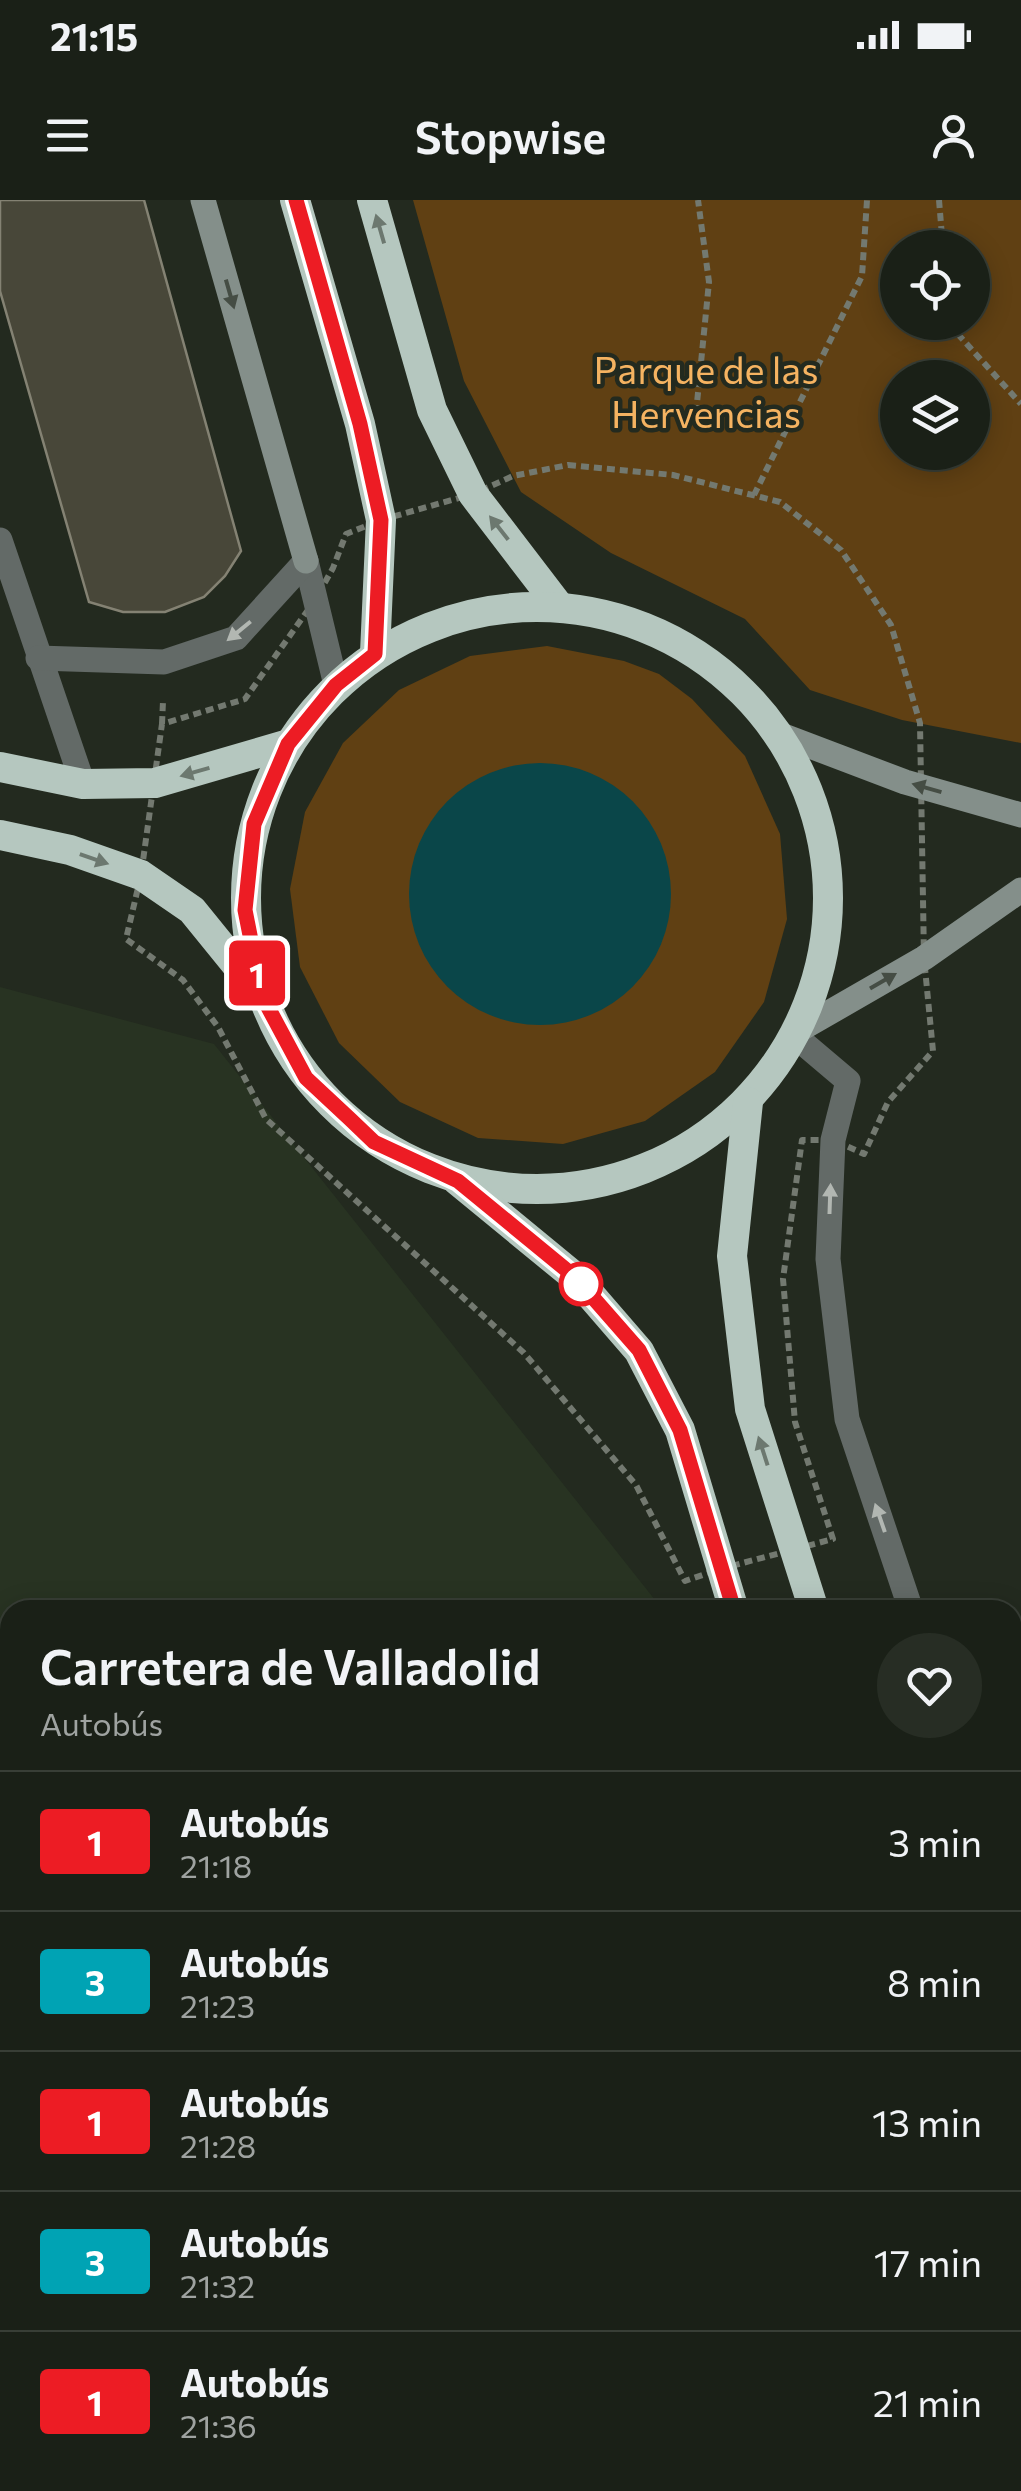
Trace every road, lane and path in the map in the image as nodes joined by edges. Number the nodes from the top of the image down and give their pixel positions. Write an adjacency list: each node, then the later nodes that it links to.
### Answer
1 (203, 200): 15 (main road, one-way to 15)
2 (296, 200): 13 (highway)
3 (372, 200): 11 (highway, one-way to 3)
4 (698, 200): 10 (path)
5 (867, 200): 12 (path)
6 (939, 200): 7 (path)
7 (942, 230)
8 (963, 340): 9 (path)
9 (1021, 404)
10 (696, 413)
11 (473, 494): 12 (path); 13 (path); 17 (highway, one-way to 11)
12 (754, 495): 26 (path)
13 (381, 520): 16 (path); 18 (highway)
14 (2, 558): 19 (street)
15 (306, 561): 16 (street); 19 (street, one-way to 19)
16 (315, 600): 20 (street); 24 (path)
17 (558, 605): 18 (highway); 21 (highway)
18 (375, 654): 20 (highway)
19 (38, 658): 25 (street)
20 (336, 685): 22 (highway)
21 (781, 734): 26 (main road); 33 (highway)
22 (288, 744): 24 (highway, one-way to 24); 32 (highway)
23 (0, 767): 25 (highway)
24 (155, 783): 25 (highway); 29 (path)
25 (82, 784)
26 (923, 787): 27 (main road, one-way to 26); 31 (path)
27 (1021, 815)
28 (0, 835): 29 (highway, one-way to 29)
29 (142, 875): 32 (highway); 38 (path)
30 (1021, 890): 31 (main road)
31 (924, 958): 33 (main road, one-way to 31); 35 (path)
32 (262, 996): 36 (highway)
33 (798, 1033): 34 (highway); 35 (street)
34 (748, 1102): 36 (highway); 37 (highway, one-way to 34)
35 (832, 1140): 37 (path); 41 (street, one-way to 35)
36 (458, 1181): 38 (highway)
37 (794, 1549): 38 (path); 40 (highway)
38 (720, 1568): 39 (highway)
39 (731, 1600)
40 (811, 1600)
41 (908, 1600)

